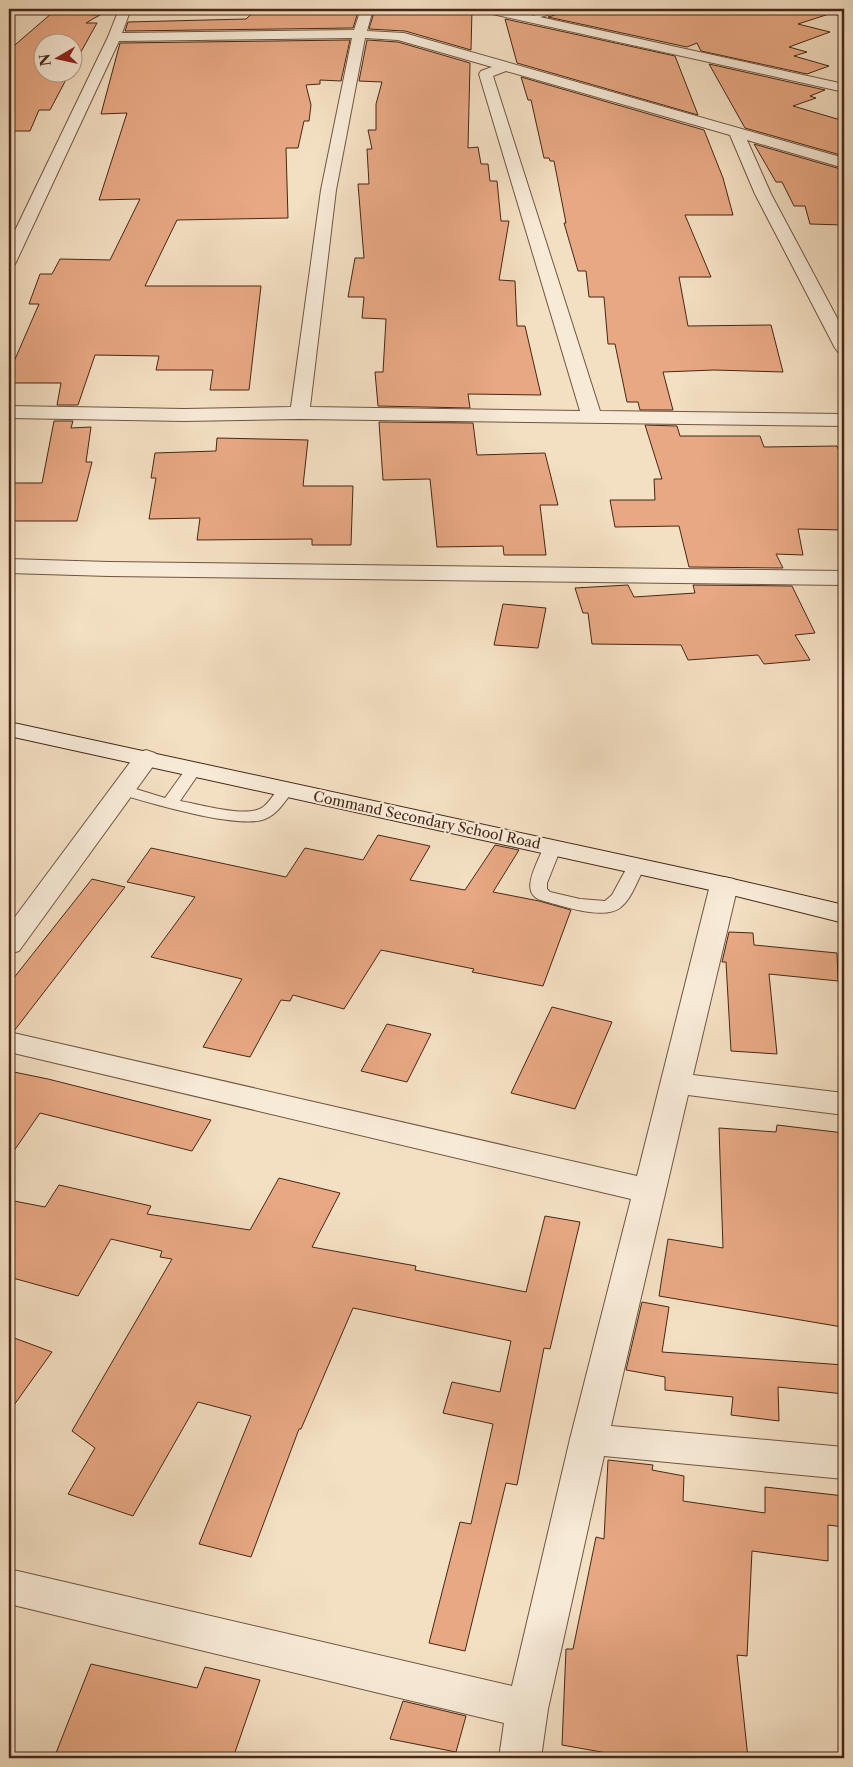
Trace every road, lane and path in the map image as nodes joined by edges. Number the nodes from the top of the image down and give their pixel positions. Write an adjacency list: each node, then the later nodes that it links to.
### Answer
1 (125, 9): 9 (street)
2 (367, 9): 8 (street)
3 (488, 9): 7 (street)
4 (559, 9): 7 (lane)
5 (831, 9): 6 (street)
6 (844, 12)
7 (527, 19): 11 (street)
8 (358, 34): 9 (street); 10 (street); 17 (street)
9 (114, 38): 14 (street)
10 (503, 67): 12 (street); 18 (street)
11 (844, 88)
12 (737, 134): 13 (street); 15 (street)
13 (844, 163)
14 (9, 260)
15 (844, 348)
16 (9, 412): 17 (street)
17 (300, 413): 18 (street)
18 (592, 418): 19 (street)
19 (844, 420)
20 (9, 566): 21 (street)
21 (844, 578)
22 (9, 729): 23 (street, Command Secondary School Road)
23 (146, 758): 24 (street, Command Secondary School Road); 26 (street)
24 (194, 769): 25 (street, Command Secondary School Road); 27 (lane)
25 (286, 789): 27 (lane); 28 (street, Command Secondary School Road)
26 (123, 790): 27 (lane); 32 (street)
27 (169, 804)
28 (552, 848): 29 (street, Command Secondary School Road); 29 (lane)
29 (636, 866): 30 (street, Command Secondary School Road)
30 (724, 885): 31 (street, Command Secondary School Road); 34 (street)
31 (844, 914)
32 (9, 944)
33 (9, 1042): 36 (street)
34 (675, 1083): 35 (street); 36 (street)
35 (844, 1104)
36 (649, 1191): 37 (street)
37 (589, 1439): 38 (street); 40 (street)
38 (844, 1463)
39 (9, 1588): 40 (street)
40 (527, 1708): 41 (street)
41 (520, 1758)

